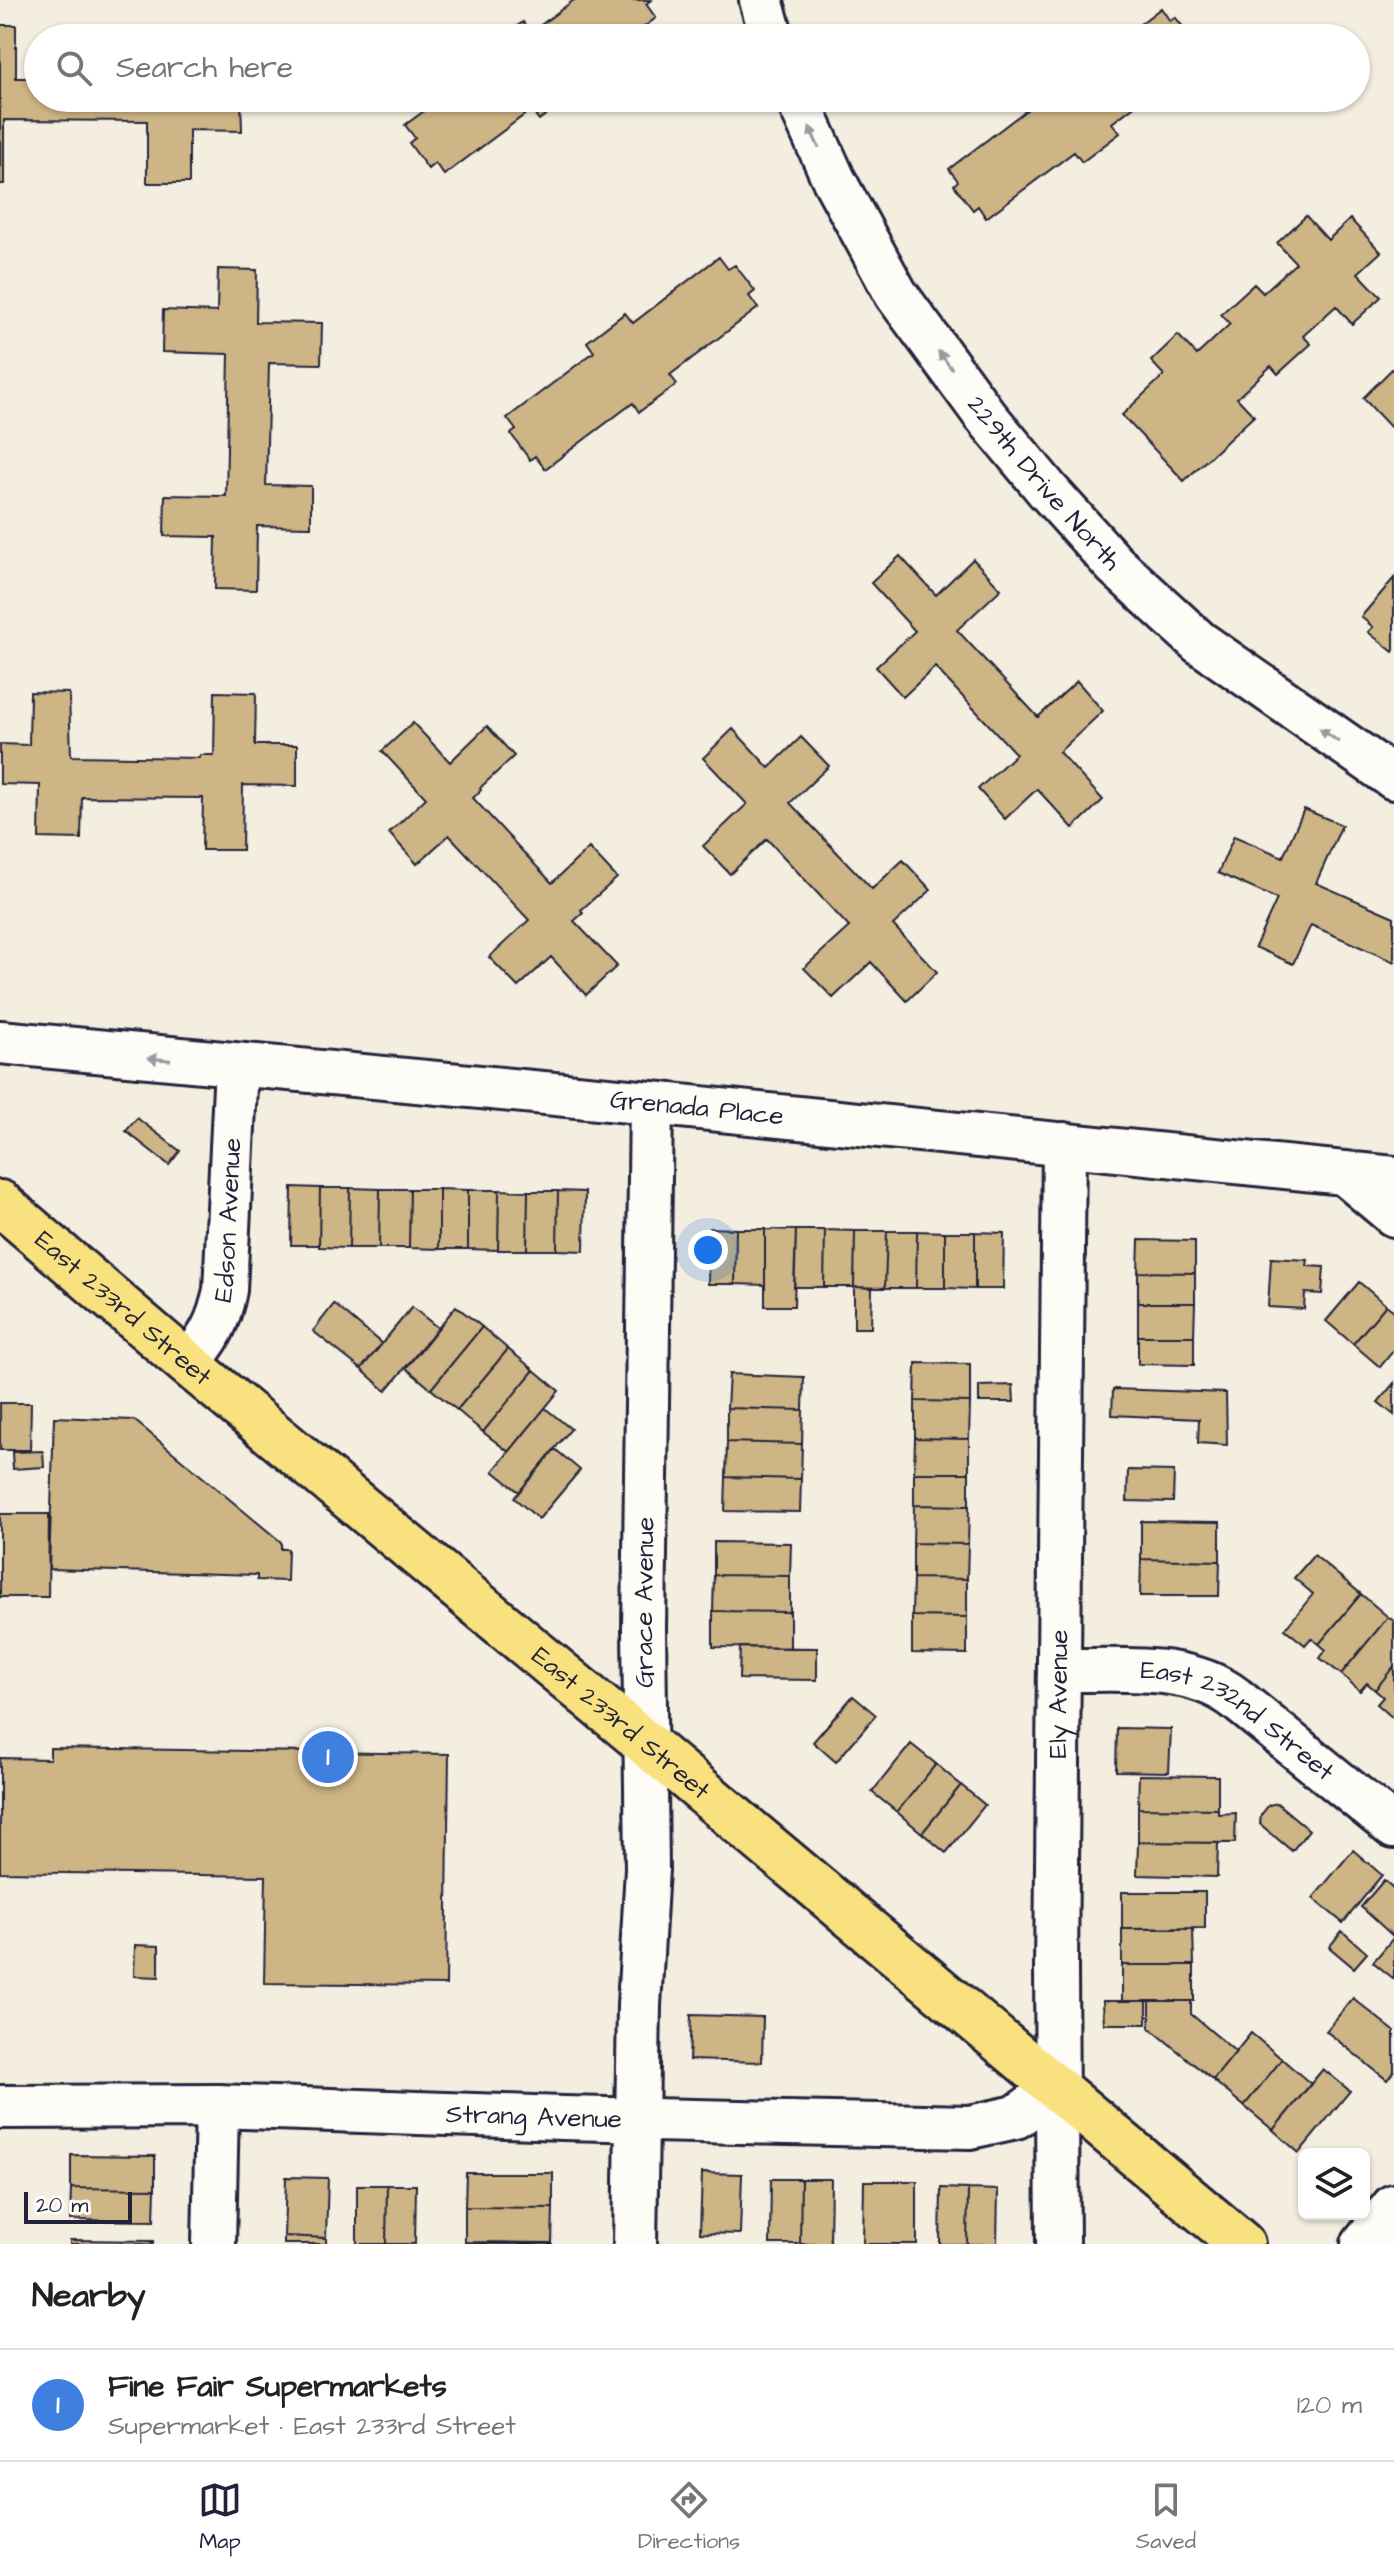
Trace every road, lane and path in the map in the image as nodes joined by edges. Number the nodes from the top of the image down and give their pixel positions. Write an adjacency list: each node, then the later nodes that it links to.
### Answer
1 (761, 0): 2 (street)
2 (768, 24)
3 (803, 112): 4 (street, 229th Drive North, one-way to 3)
4 (1394, 778)
5 (0, 1042): 6 (street, Grenada Place, one-way to 5)
6 (236, 1066): 7 (street, Grenada Place); 13 (street, Edson Avenue)
7 (651, 1103): 8 (street, Grenada Place); 15 (street, Grace Avenue)
8 (1064, 1144): 9 (street, Grenada Place); 14 (street, Ely Avenue)
9 (1344, 1173): 10 (street, Grenada Place); 12 (street)
10 (1394, 1178)
11 (0, 1203): 13 (main road, East 233rd Street)
12 (1394, 1215)
13 (187, 1363): 15 (main road, East 233rd Street)
14 (1060, 1670): 16 (street, East 232nd Street); 17 (street, Ely Avenue)
15 (645, 1743): 17 (main road, East 233rd Street); 20 (street, Grace Avenue)
16 (1394, 1827)
17 (1056, 2088): 20 (street, Strang Avenue); 24 (street, Ely Avenue); 25 (main road, East 233rd Street)
18 (217, 2106): 19 (street, Strang Avenue); 20 (street, Strang Avenue); 22 (street)
19 (0, 2107)
20 (637, 2120): 23 (street, Grace Avenue)
21 (1394, 2207): 26 (street)
22 (214, 2244)
23 (635, 2244)
24 (1058, 2244)
25 (1242, 2244)
26 (1364, 2244)

